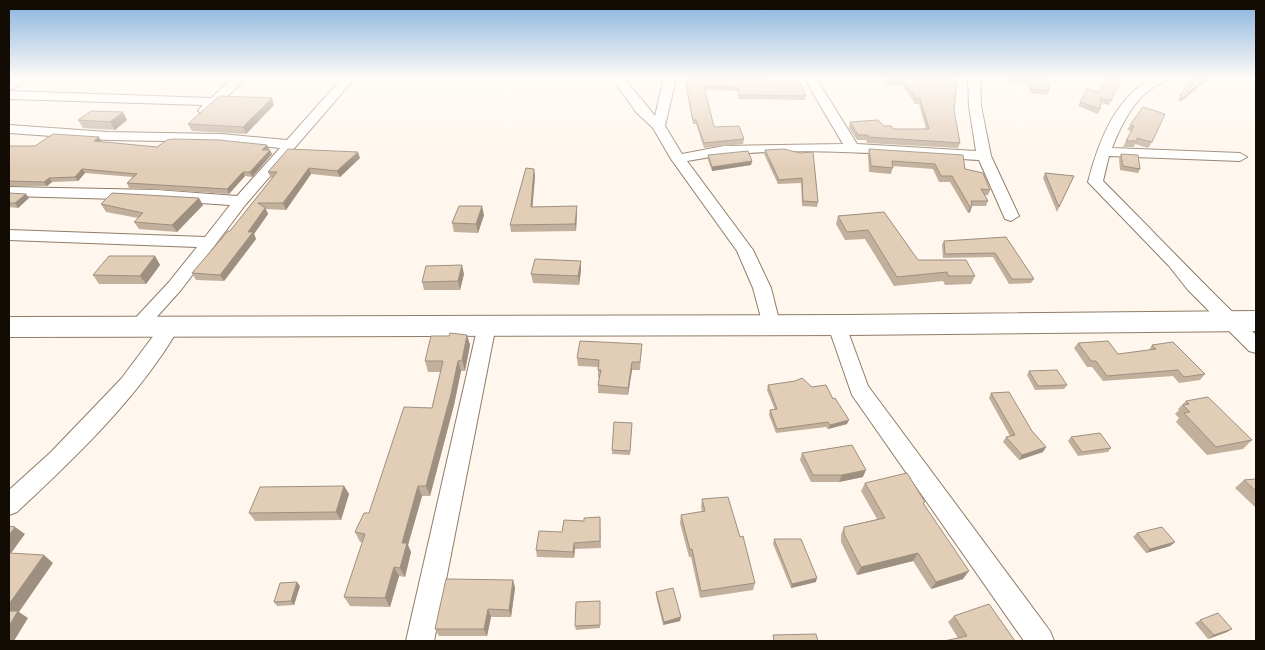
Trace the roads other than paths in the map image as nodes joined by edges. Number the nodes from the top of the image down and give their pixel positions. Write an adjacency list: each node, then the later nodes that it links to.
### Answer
1 (207, 108): 10 (street)
2 (323, 108): 11 (street)
3 (641, 108): 8 (street)
4 (664, 108): 8 (street)
5 (828, 108): 12 (street)
6 (975, 108): 14 (street)
7 (1126, 108): 13 (street)
8 (658, 126): 16 (street)
9 (9, 129): 10 (street)
10 (174, 138): 11 (street)
11 (292, 145): 18 (street)
12 (852, 148): 14 (street); 16 (street)
13 (1104, 152): 15 (street); 22 (street)
14 (984, 156): 19 (street)
15 (1240, 157)
16 (678, 159): 23 (street)
17 (9, 190): 18 (street)
18 (241, 201): 21 (street)
19 (1011, 216)
20 (9, 236): 21 (street)
21 (211, 242): 25 (street)
22 (1243, 321): 26 (highway); 29 (street)
23 (771, 324): 24 (highway); 26 (highway)
24 (487, 325): 28 (highway); 31 (street)
25 (137, 326): 27 (highway); 28 (highway)
26 (837, 326): 32 (street)
27 (9, 327)
28 (170, 328): 30 (street)
29 (1256, 346)
30 (9, 506)
31 (420, 641)
32 (1040, 641)

